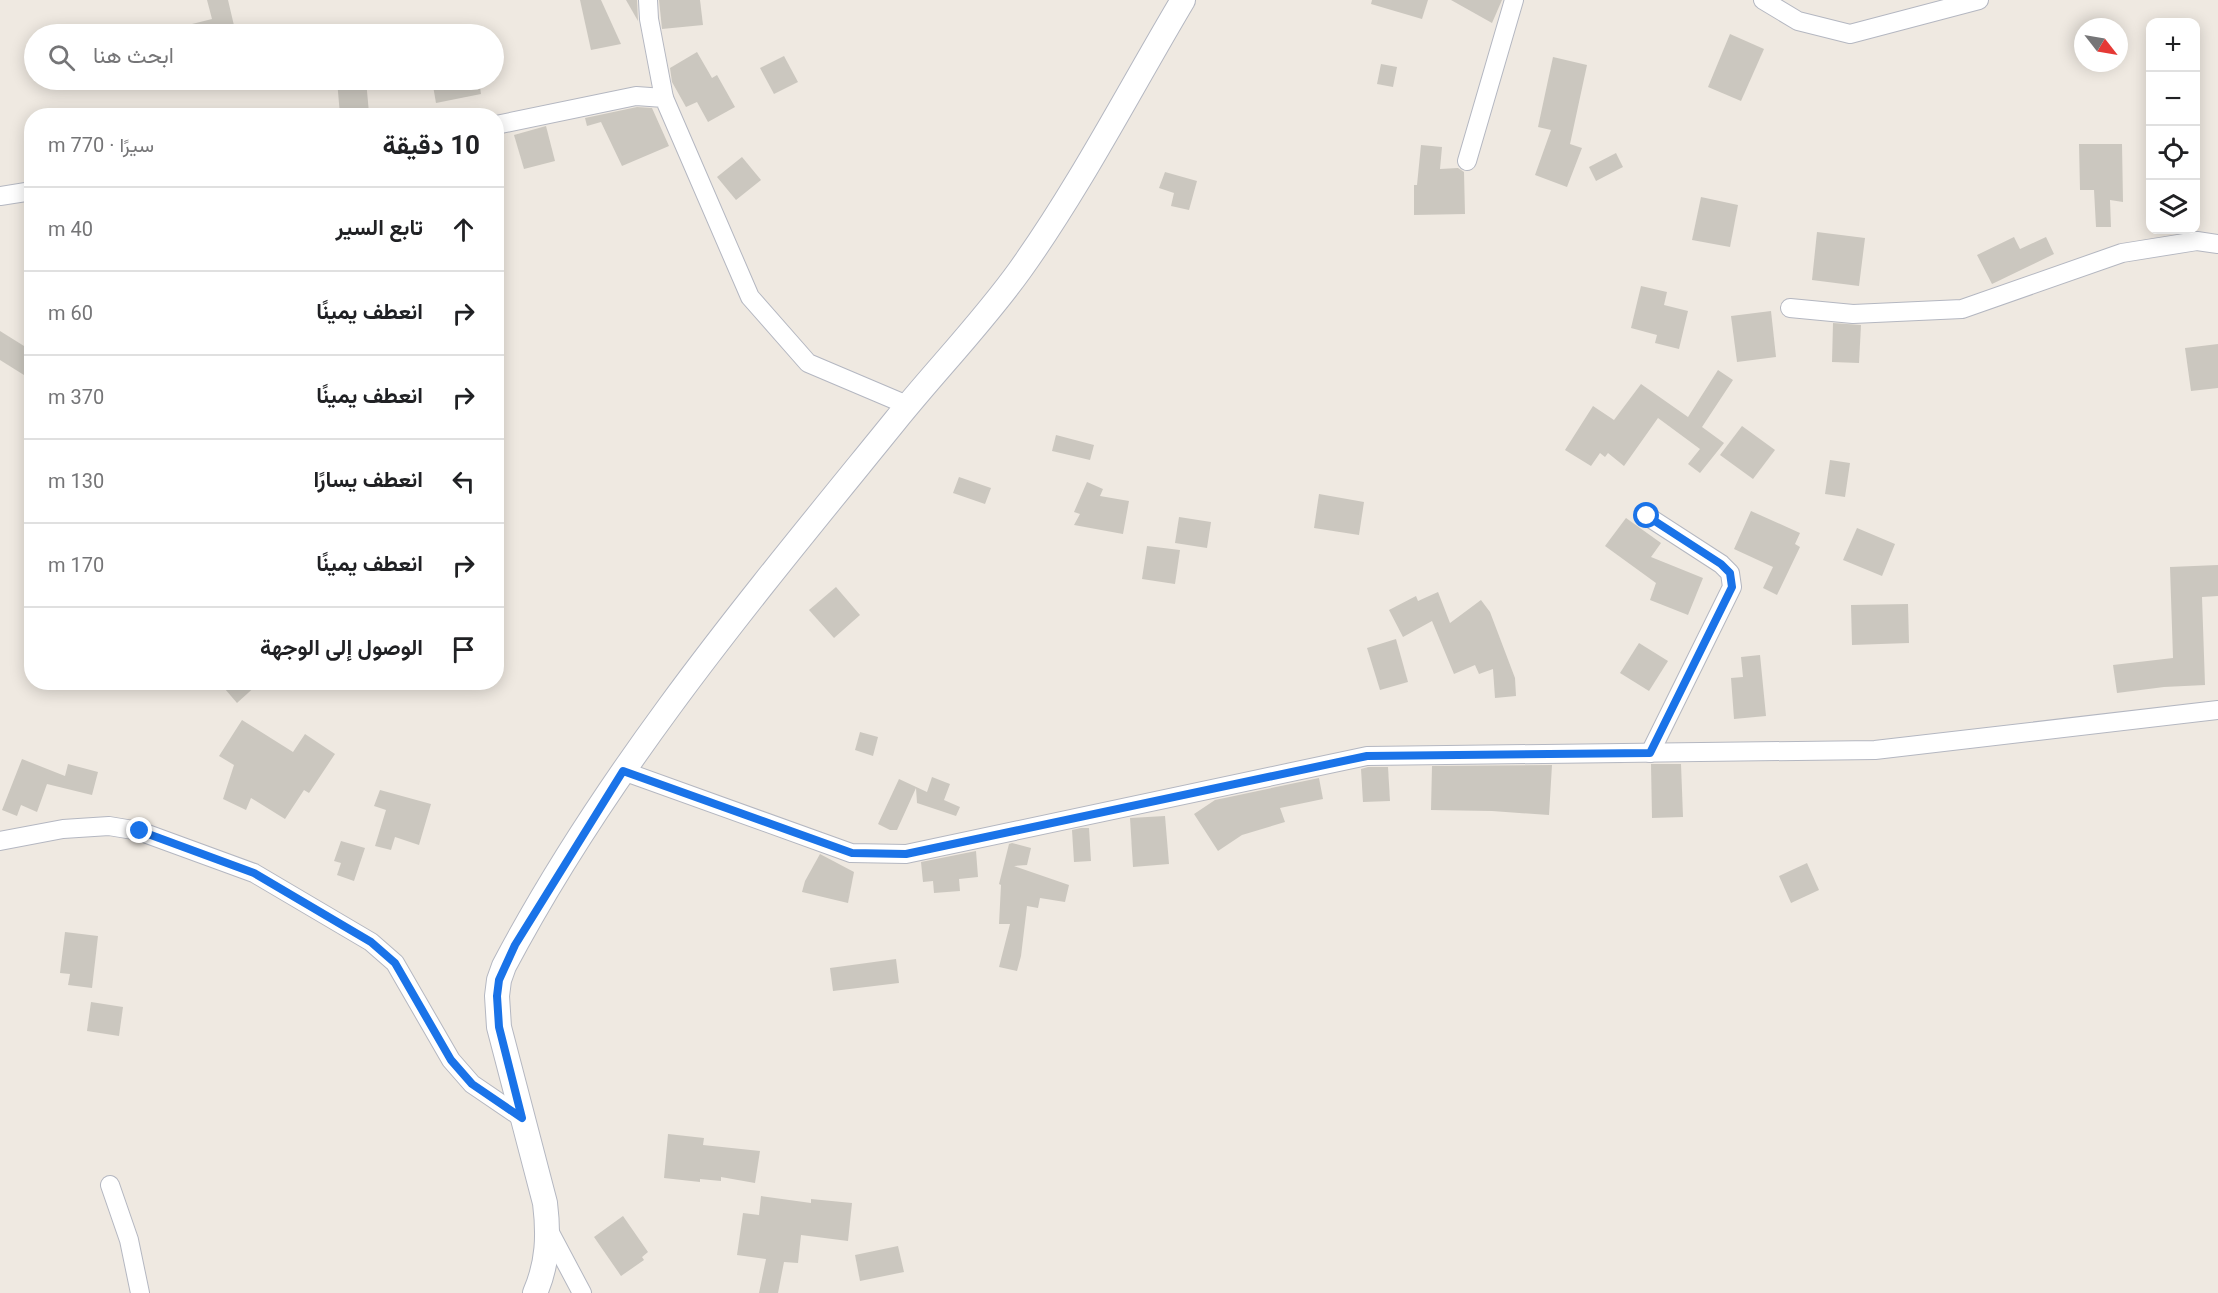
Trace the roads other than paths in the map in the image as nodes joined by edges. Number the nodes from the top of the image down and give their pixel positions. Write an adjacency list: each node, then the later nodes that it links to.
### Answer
1 (648, 0): 6 (street)
2 (1183, 0): 13 (main road)
3 (1514, 0): 8 (street)
4 (1763, 0): 5 (street)
5 (1979, 0)
6 (664, 98): 7 (street); 13 (street)
7 (504, 123)
8 (1467, 161)
9 (24, 192): 10 (street)
10 (0, 196)
11 (2218, 244): 12 (street)
12 (1790, 308)
13 (907, 405): 17 (main road)
14 (1647, 516): 16 (street)
15 (2218, 710): 16 (street)
16 (1650, 753): 17 (street)
17 (623, 771): 19 (main road)
18 (0, 841): 19 (street)
19 (522, 1118): 21 (main road)
20 (110, 1185): 22 (street)
21 (548, 1229): 23 (main road); 24 (street)
22 (140, 1293)
23 (535, 1293)
24 (582, 1293)

